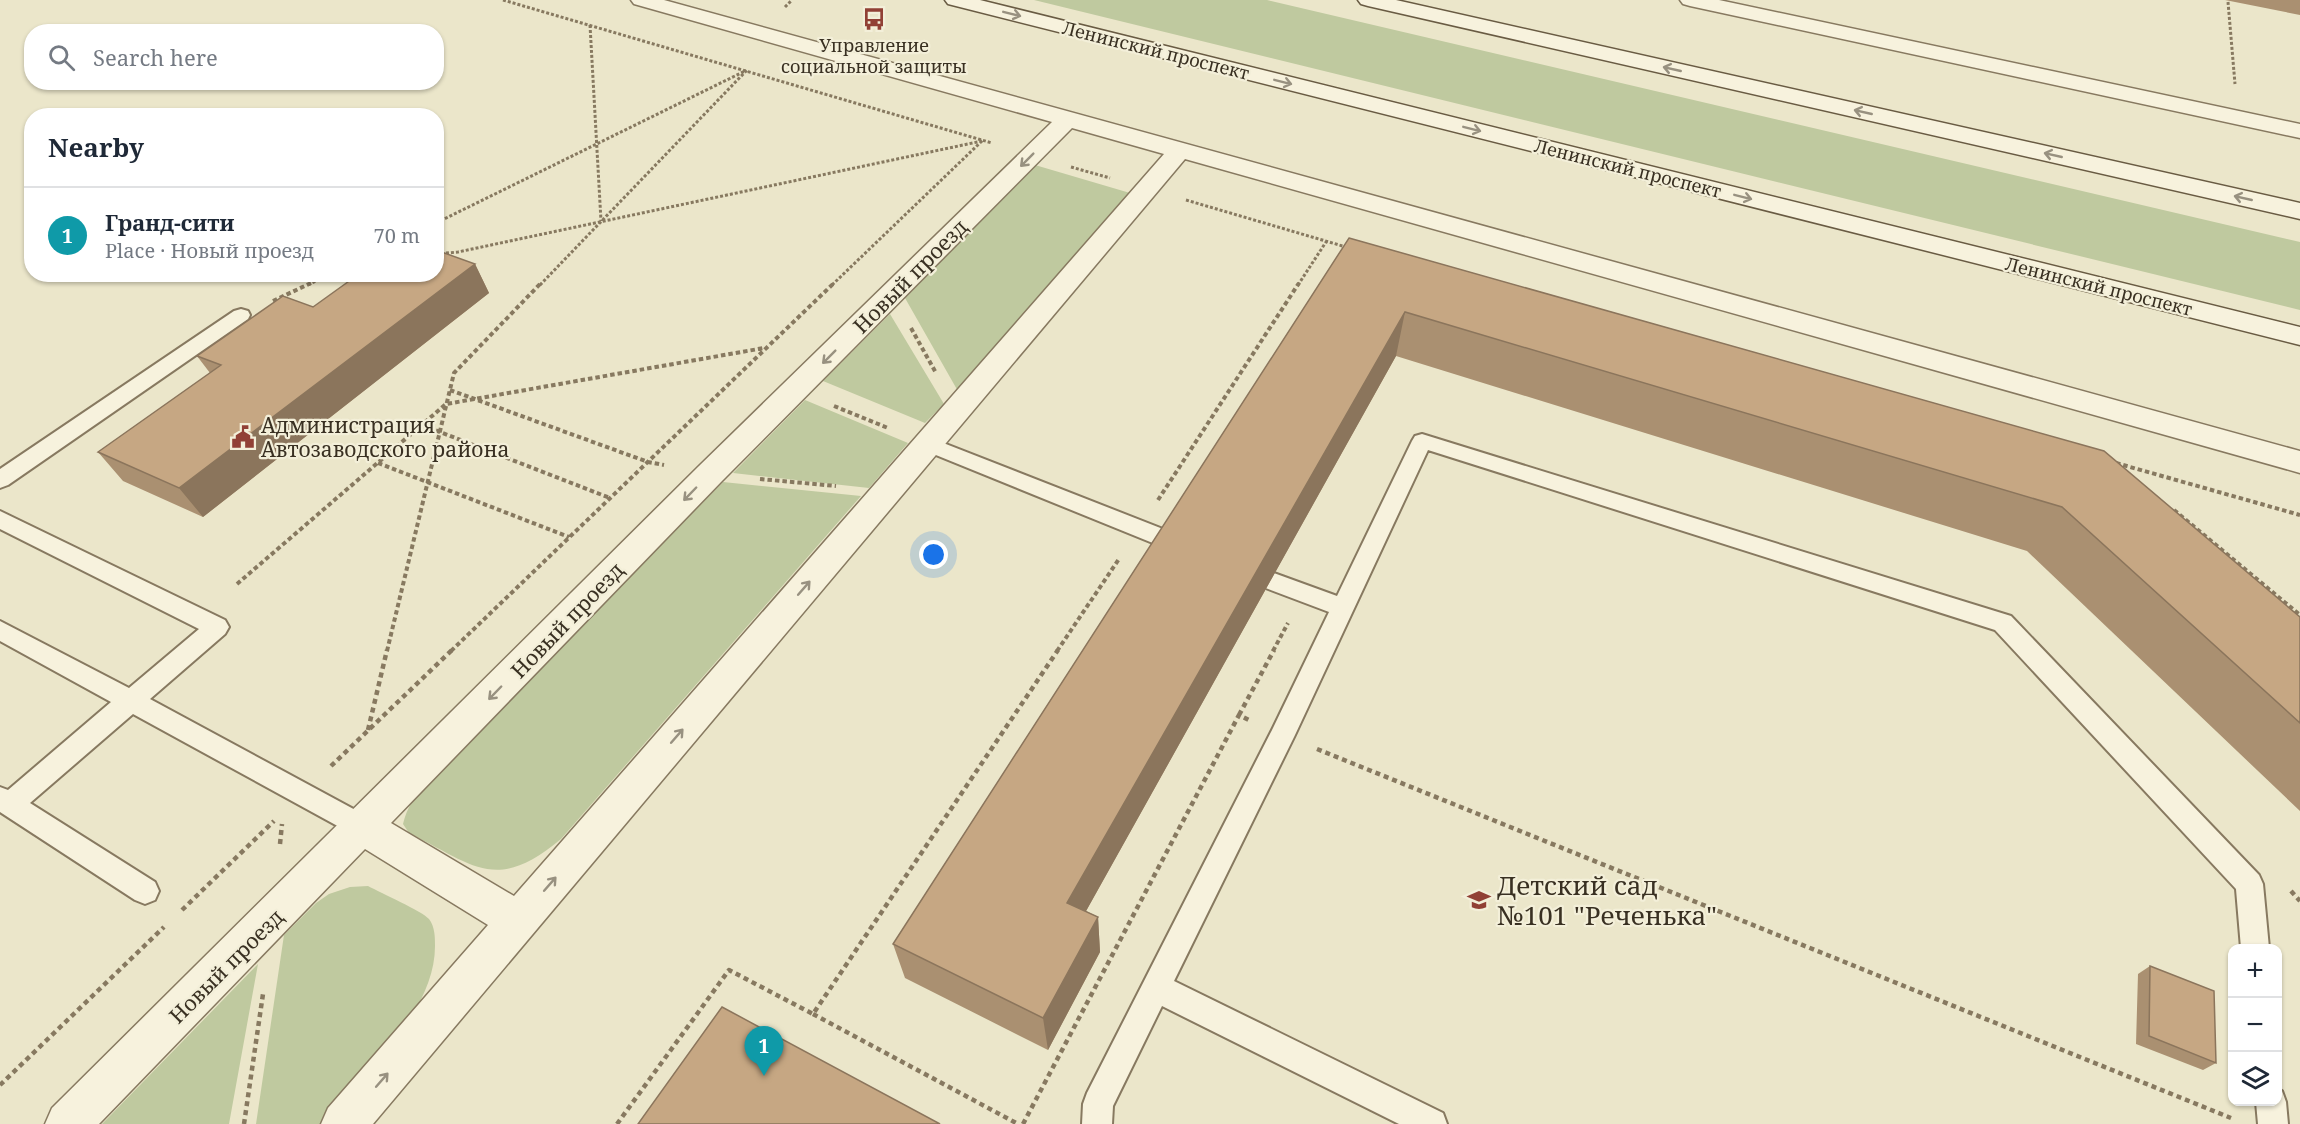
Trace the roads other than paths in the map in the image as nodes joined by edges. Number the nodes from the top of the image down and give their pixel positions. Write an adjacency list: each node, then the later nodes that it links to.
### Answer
1 (641, 0): 5 (street)
2 (955, 0): 10 (street, Ленинский проспект, one-way to 10)
3 (1368, 0): 8 (street, one-way to 3)
4 (1690, 0): 6 (street)
5 (1068, 119): 7 (street); 21 (street, Новый проезд, one-way to 21)
6 (2300, 131)
7 (1181, 149): 11 (street); 12 (street)
8 (2300, 211)
9 (241, 315): 13 (lane)
10 (2300, 336)
11 (928, 444): 15 (lane); 23 (street, one-way to 11)
12 (2300, 462)
13 (0, 480)
14 (0, 519): 19 (lane)
15 (1178, 544)
16 (1271, 581): 17 (lane)
17 (1342, 607): 24 (lane); 25 (lane)
18 (0, 630): 19 (lane)
19 (130, 700): 20 (lane); 21 (lane)
20 (5, 801): 22 (lane)
21 (363, 827): 23 (street); 27 (street, Новый проезд)
22 (145, 891)
23 (518, 921): 28 (street, one-way to 23)
24 (2255, 944)
25 (1157, 988): 29 (lane); 30 (lane)
26 (2271, 1106): 31 (lane)
27 (68, 1124)
28 (344, 1124)
29 (1097, 1124)
30 (1432, 1124)
31 (2273, 1124)

